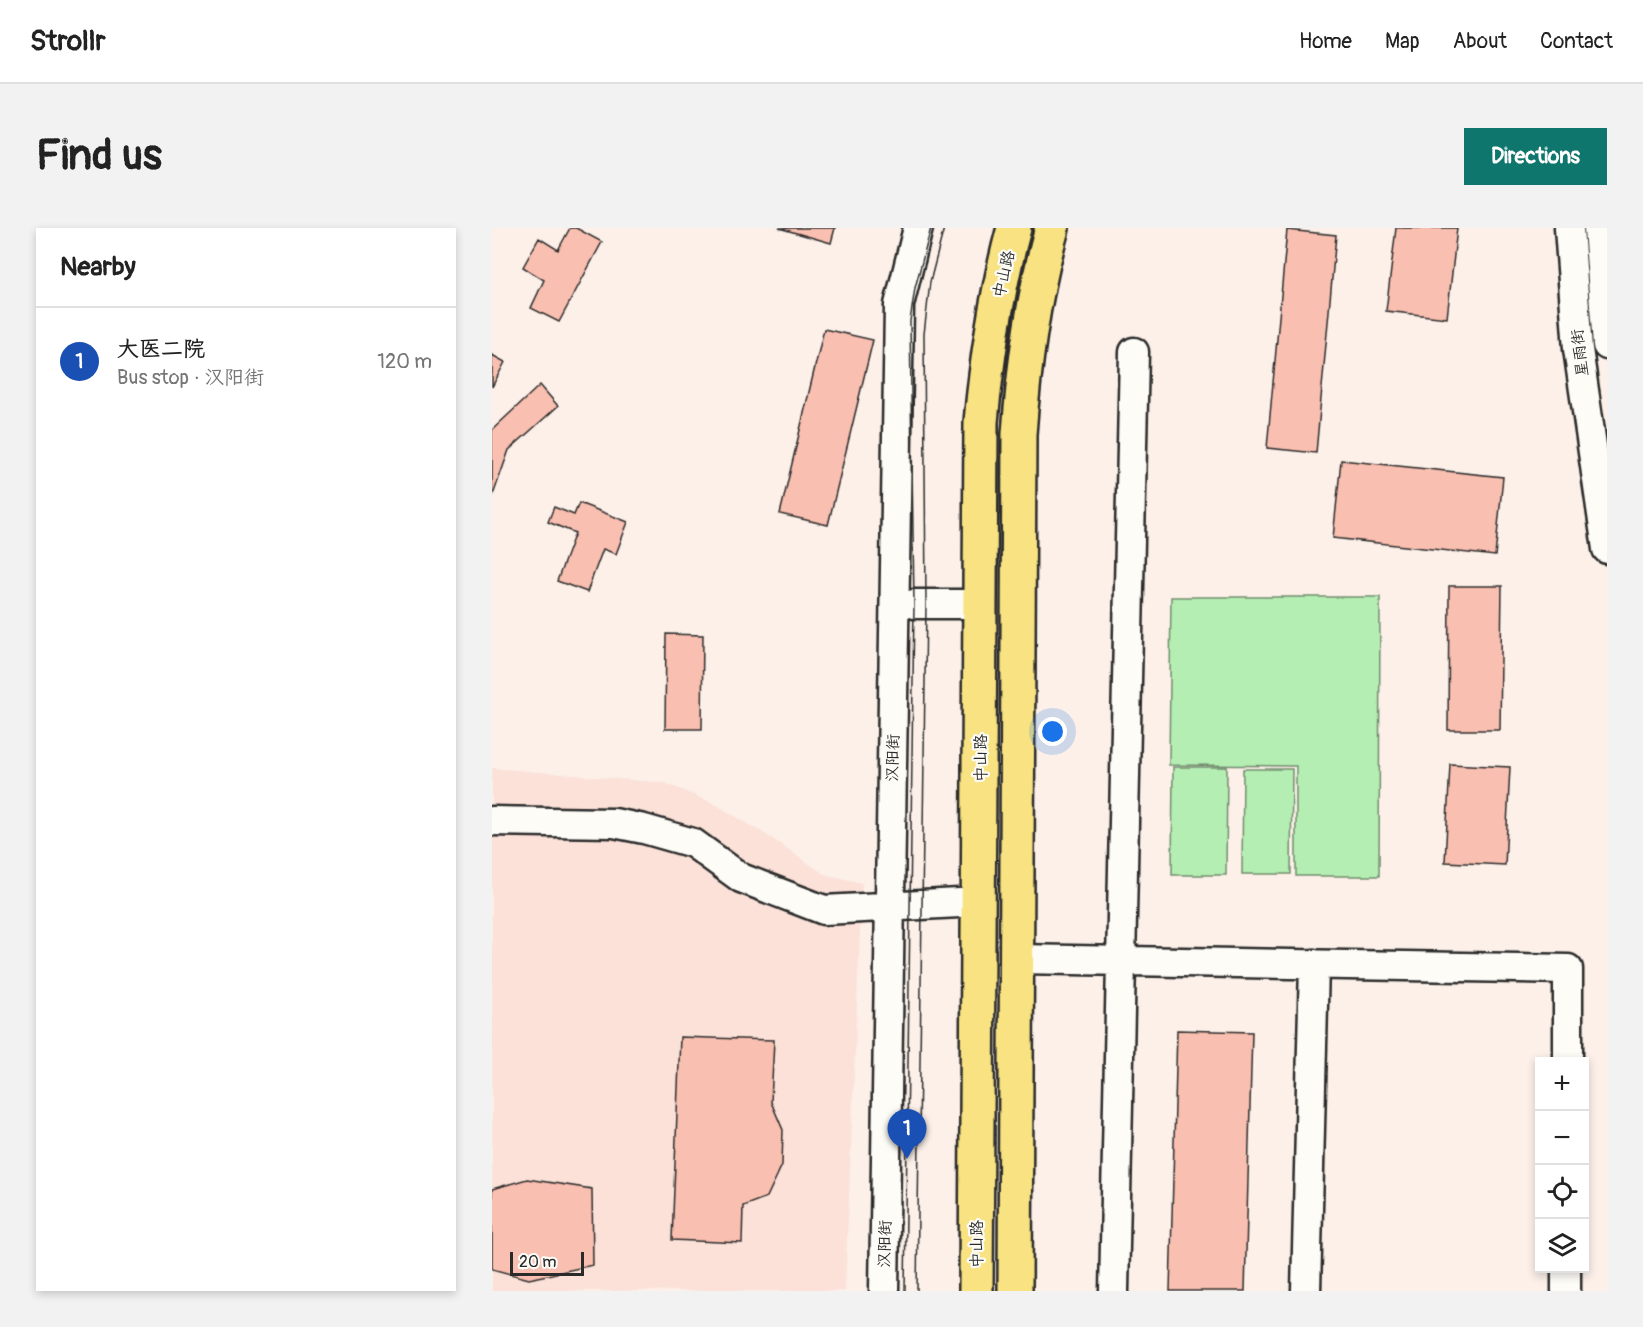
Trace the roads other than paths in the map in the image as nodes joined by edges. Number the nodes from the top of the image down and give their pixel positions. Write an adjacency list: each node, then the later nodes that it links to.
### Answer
1 (918, 228): 14 (street, 汉阳街)
2 (1014, 228): 11 (highway, 中山路)
3 (1052, 228): 15 (highway)
4 (1569, 228): 8 (street, 星雨街)
5 (1598, 228): 6 (street, 星雨街)
6 (1607, 345)
7 (1134, 352): 16 (street)
8 (1605, 514): 9 (street, 星雨街)
9 (1607, 549)
10 (914, 604): 11 (street)
11 (981, 604): 13 (highway, 中山路)
12 (492, 821): 14 (street)
13 (979, 902): 14 (street); 21 (highway, 中山路)
14 (890, 905): 20 (street, 汉阳街)
15 (1017, 959): 16 (street); 22 (highway)
16 (1122, 960): 17 (street); 23 (street)
17 (1314, 964): 18 (street); 24 (street)
18 (1568, 1057)
19 (1566, 1273): 25 (street)
20 (884, 1291)
21 (976, 1291)
22 (1016, 1291)
23 (1114, 1291)
24 (1306, 1291)
25 (1566, 1291)

